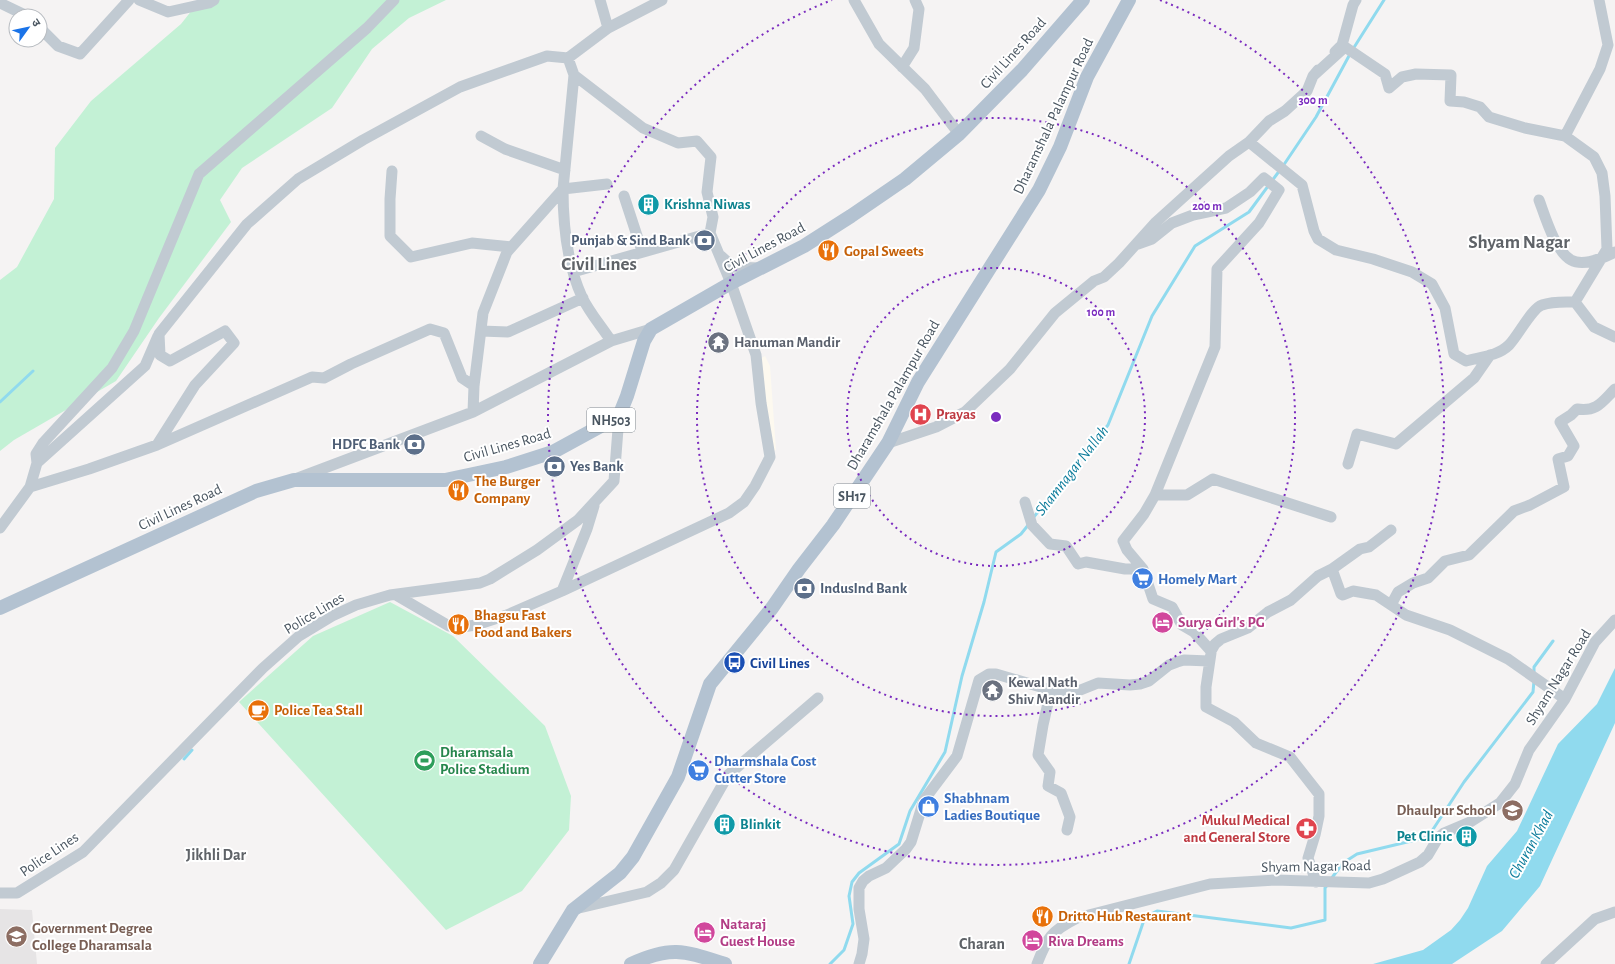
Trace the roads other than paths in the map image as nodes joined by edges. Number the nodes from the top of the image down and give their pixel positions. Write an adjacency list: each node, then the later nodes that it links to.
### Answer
1 (129, 0): 16 (street)
2 (139, 0): 3 (street)
3 (214, 0)
4 (394, 0): 55 (street)
5 (600, 0): 15 (street)
6 (662, 0): 15 (street)
7 (854, 0): 18 (street)
8 (915, 0): 18 (street)
9 (1083, 0): 21 (main road, Civil Lines Road)
10 (1129, 0): 53 (main road, Dharamshala Palampur Road / SH17)
11 (1356, 0): 20 (street)
12 (1599, 0): 23 (street)
13 (0, 3): 14 (street)
14 (10, 8)
15 (608, 28): 17 (street)
16 (48, 36)
17 (568, 58): 19 (street); 45 (street)
18 (902, 67): 21 (street)
19 (574, 76): 25 (street); 31 (street)
20 (1313, 76): 23 (street); 24 (street)
21 (959, 134): 38 (main road, Civil Lines Road)
22 (481, 136): 25 (street)
23 (1566, 136): 37 (street)
24 (1248, 142): 32 (street); 48 (street)
25 (565, 170): 28 (street)
26 (392, 171): 33 (street)
27 (606, 184): 28 (street)
28 (563, 189): 33 (street); 39 (street)
29 (624, 196): 34 (street)
30 (1538, 200): 37 (street)
31 (710, 233): 34 (street); 36 (street)
32 (1135, 245): 53 (street); 59 (street)
33 (511, 248): 44 (street)
34 (642, 251): 39 (street)
35 (1615, 252): 37 (street)
36 (719, 254): 38 (street); 40 (street)
37 (1602, 259): 42 (street)
38 (760, 268): 40 (main road, Civil Lines Road)
39 (573, 272): 41 (street)
40 (731, 283): 43 (main road, Civil Lines Road); 67 (street)
41 (583, 298): 44 (street); 47 (street)
42 (1575, 302): 46 (street); 48 (street)
43 (651, 329): 47 (street); 52 (main road, NH503)
44 (481, 331): 49 (street)
45 (159, 334): 54 (street); 55 (street)
46 (1615, 337)
47 (611, 341): 51 (street)
48 (1490, 355): 56 (street)
49 (474, 386): 51 (street); 54 (street)
50 (1615, 389): 69 (street)
51 (473, 412): 57 (street)
52 (619, 416): 57 (main road, Civil Lines Road / NH503); 60 (street, Police Lines)
53 (888, 443): 79 (main road, Dharamshala Palampur Road / SH17)
54 (157, 445): 58 (street)
55 (37, 463): 58 (street)
56 (1348, 464)
57 (294, 480): 70 (main road, Civil Lines Road / NH503)
58 (30, 487): 63 (street)
59 (1155, 495): 62 (street); 66 (street)
60 (596, 501): 67 (street); 68 (street, Police Lines)
61 (1025, 502): 66 (street)
62 (1331, 517)
63 (0, 528)
64 (1391, 530): 65 (street)
65 (1332, 569): 69 (street); 72 (street)
66 (1143, 570): 72 (street)
67 (562, 592): 68 (street)
68 (396, 595): 78 (street, Police Lines)
69 (1391, 605): 75 (street)
70 (0, 608)
71 (1615, 620): 75 (street, Shyam Nagar Road)
72 (1210, 656): 73 (street); 77 (street)
73 (1051, 690): 76 (street); 84 (street)
74 (818, 698): 79 (street)
75 (1565, 699): 77 (street, Shyam Nagar Road)
76 (1067, 830)
77 (1316, 882): 85 (street, Shyam Nagar Road)
78 (0, 893)
79 (573, 910): 81 (main road, Dharamshala Palampur Road / SH17)
80 (1615, 912): 86 (street)
81 (540, 964)
82 (631, 964): 83 (main road)
83 (725, 964)
84 (859, 964)
85 (1037, 964)
86 (1546, 964)

